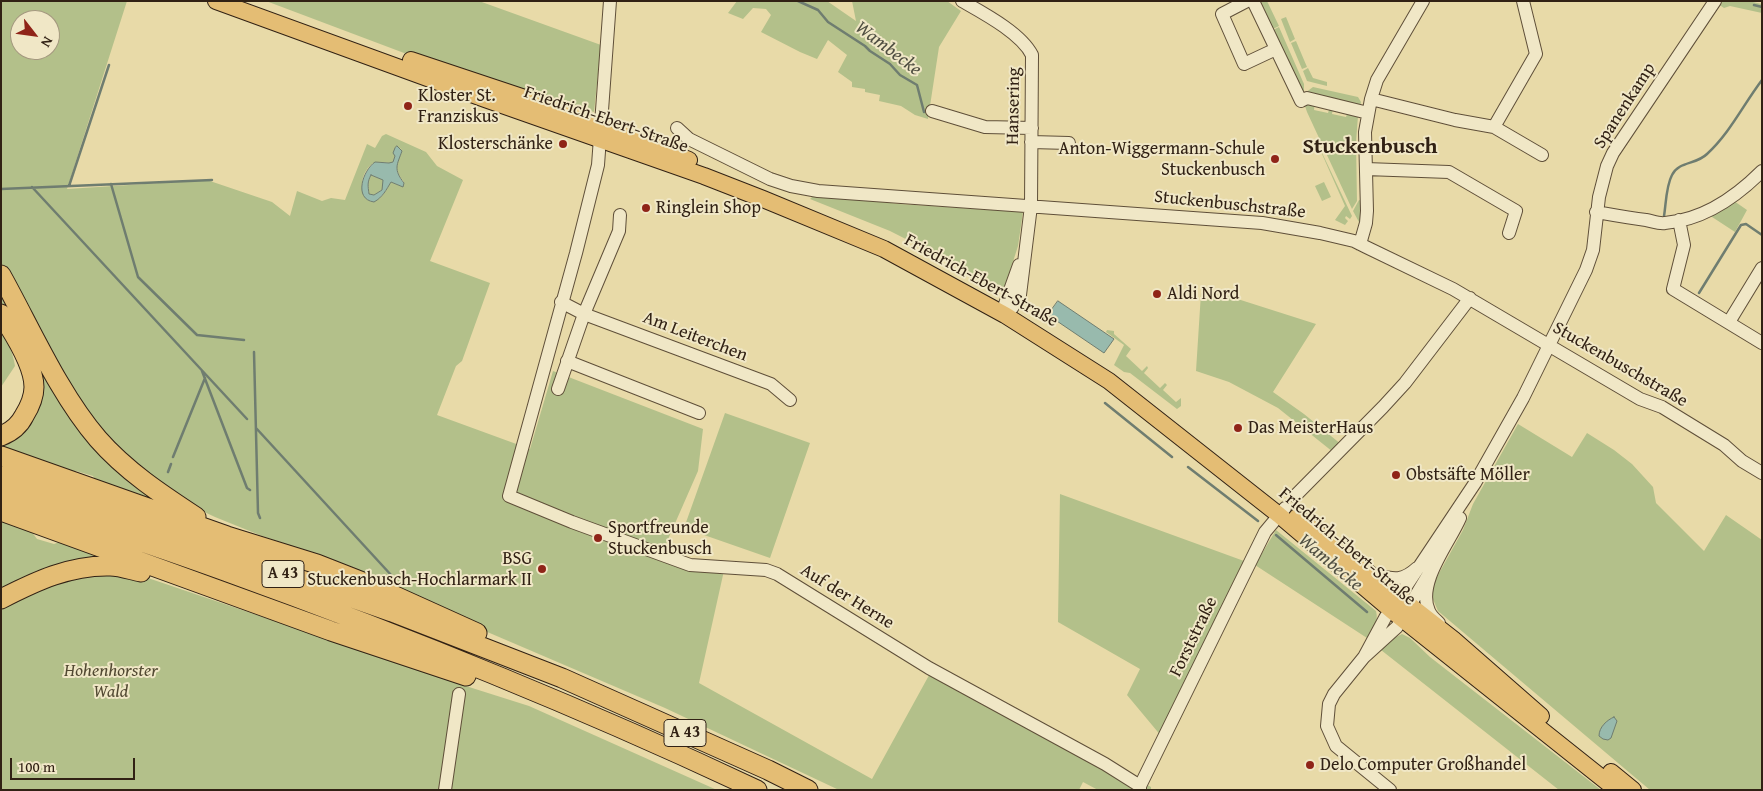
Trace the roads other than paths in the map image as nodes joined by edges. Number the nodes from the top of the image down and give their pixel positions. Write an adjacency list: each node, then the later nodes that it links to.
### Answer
1 (216, 1): 17 (main road, Friedrich-Ebert-Straße)
2 (248, 1): 17 (main road, Friedrich-Ebert-Straße)
3 (610, 1): 17 (street)
4 (962, 1): 16 (street, Hansering)
5 (1247, 1): 10 (street)
6 (1253, 1): 10 (street)
7 (1423, 1): 11 (street)
8 (1523, 1): 14 (street)
9 (1715, 1): 24 (street, Spanenkamp)
10 (1276, 49): 13 (street)
11 (1371, 99): 13 (street); 14 (street)
12 (932, 111): 16 (street)
13 (1368, 113): 21 (street)
14 (1494, 127): 20 (street)
15 (677, 128): 23 (street, Stuckenbuschstraße)
16 (1032, 128): 18 (street, Hansering)
17 (601, 132): 32 (street); 33 (main road, Friedrich-Ebert-Straße)
18 (1031, 142): 19 (street); 23 (street, Hansering)
19 (1069, 143)
20 (1542, 154)
21 (1366, 169): 27 (street); 28 (street)
22 (1762, 171): 26 (street)
23 (1031, 206): 28 (street, Stuckenbuschstraße); 33 (street, Hansering)
24 (1596, 212): 26 (street); 38 (street, Spanenkamp)
25 (620, 215): 35 (street)
26 (1679, 220): 36 (street)
27 (1509, 233)
28 (1360, 244): 31 (street, Stuckenbuschstraße)
29 (1762, 268): 36 (street)
30 (1, 275): 50 (highway)
31 (1470, 298): 38 (street, Stuckenbuschstraße); 48 (street, Forststraße)
32 (561, 302): 35 (street, Am Leiterchen); 60 (street, Auf der Herne)
33 (1007, 309): 48 (main road, Friedrich-Ebert-Straße)
34 (1, 314): 43 (highway)
35 (584, 314): 39 (street); 41 (street, Am Leiterchen)
36 (1729, 322): 37 (street)
37 (1762, 343)
38 (1549, 346): 45 (street, Stuckenbuschstraße); 51 (street, Spanenkamp)
39 (567, 362): 40 (street); 42 (street)
40 (558, 389)
41 (790, 400)
42 (699, 414)
43 (1, 436)
44 (1, 456): 50 (highway)
45 (1762, 473)
46 (1, 476): 57 (highway, A 43)
47 (1, 494): 59 (highway, A 43)
48 (1286, 506): 52 (main road, Friedrich-Ebert-Straße); 55 (main road, Friedrich-Ebert-Straße); 60 (street, Forststraße)
49 (1, 511): 53 (highway)
50 (266, 547): 57 (highway)
51 (1429, 564): 52 (street, Spanenkamp); 55 (street, Spanenkamp); 56 (street, Spanenkamp)
52 (1368, 574): 55 (main road, Friedrich-Ebert-Straße)
53 (222, 591): 54 (highway); 59 (highway)
54 (1, 599)
55 (1400, 608): 56 (main road, Friedrich-Ebert-Straße); 64 (street, Spanenkamp); 65 (main road, Friedrich-Ebert-Straße)
56 (1453, 639): 66 (main road, Friedrich-Ebert-Straße)
57 (562, 678): 63 (highway, A 43)
58 (459, 694): 61 (street)
59 (604, 720): 62 (highway, A 43)
60 (1140, 788)
61 (445, 790)
62 (757, 790)
63 (808, 790)
64 (1390, 790)
65 (1617, 790)
66 (1633, 790)

